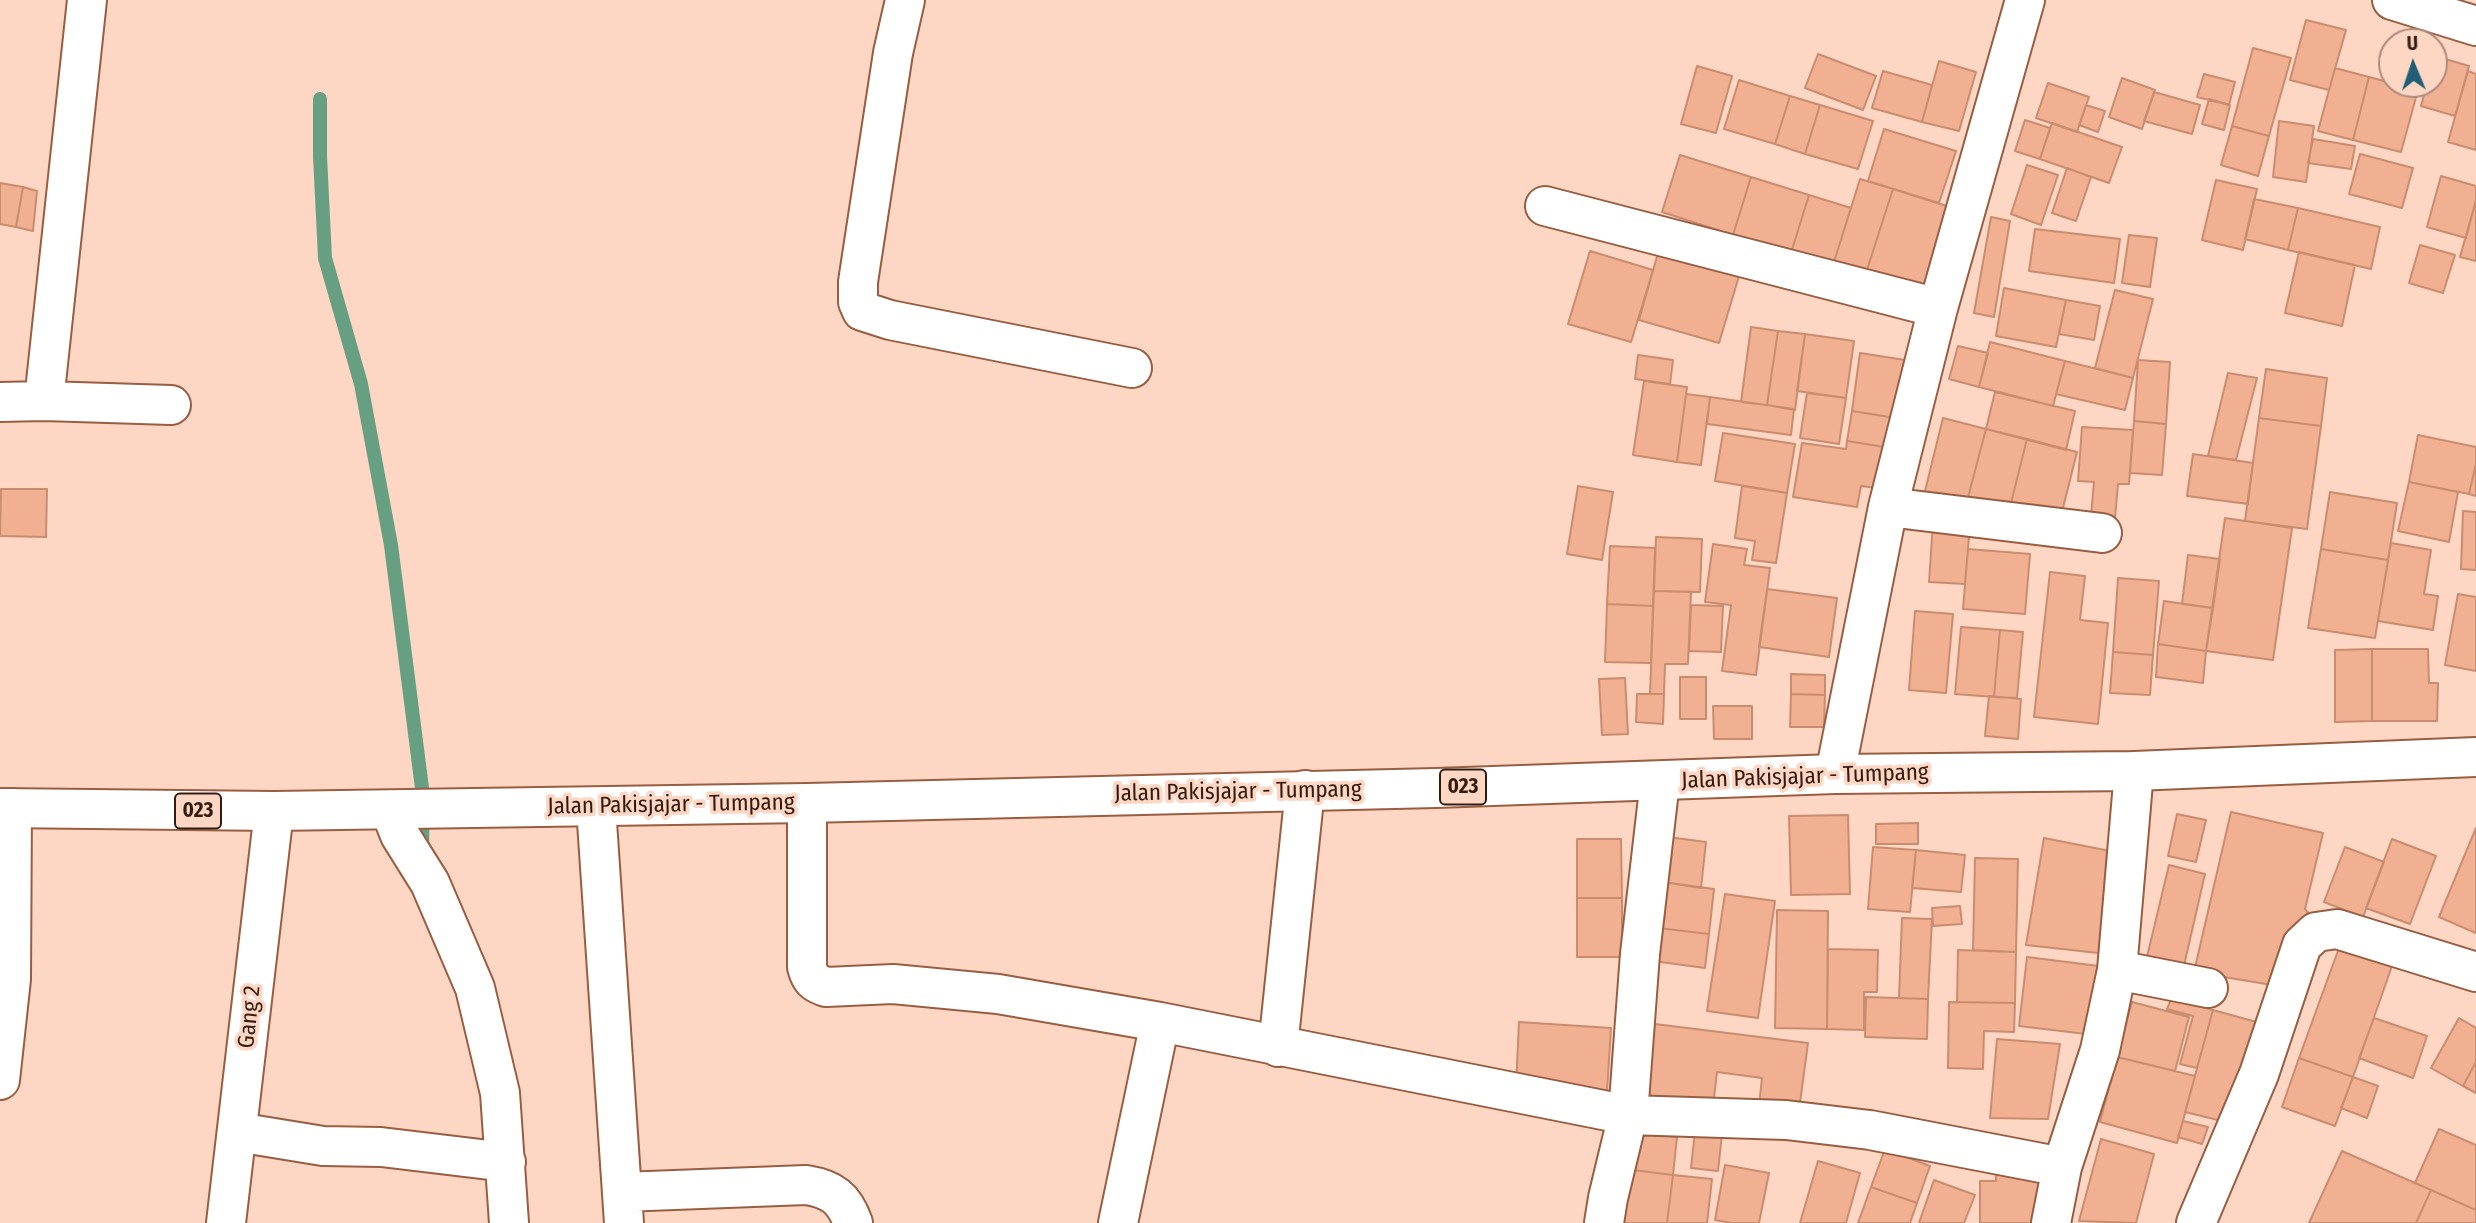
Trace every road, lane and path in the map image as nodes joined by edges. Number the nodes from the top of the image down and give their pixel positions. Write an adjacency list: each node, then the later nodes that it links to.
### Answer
1 (88, 0): 9 (street)
2 (905, 0): 8 (street)
3 (2025, 0): 7 (street)
4 (2392, 0): 5 (street)
5 (2476, 26)
6 (1545, 206): 7 (street)
7 (1938, 308): 12 (street)
8 (1132, 368)
9 (44, 401): 10 (street); 11 (street)
10 (0, 402)
11 (171, 405)
12 (1888, 507): 13 (street); 16 (street)
13 (2102, 533)
14 (2476, 757): 15 (street, Jalan Pakisjajar - Tumpang / 023)
15 (2134, 771): 16 (street, Jalan Pakisjajar - Tumpang / 023); 24 (street)
16 (1835, 774): 17 (street, Jalan Pakisjajar - Tumpang / 023)
17 (1660, 780): 18 (street, Jalan Pakisjajar - Tumpang / 023); 30 (street)
18 (1305, 790): 19 (street, Jalan Pakisjajar - Tumpang / 023); 28 (street)
19 (807, 803): 20 (street, Jalan Pakisjajar - Tumpang / 023); 27 (street)
20 (596, 807): 22 (street, Jalan Pakisjajar - Tumpang / 023); 34 (street)
21 (6, 808): 23 (street, Jalan Pakisjajar - Tumpang / 023); 29 (street)
22 (393, 810): 23 (street, Jalan Pakisjajar - Tumpang / 023); 32 (street)
23 (274, 811): 31 (street, Gang 2)
24 (2117, 970): 26 (street); 33 (street)
25 (2476, 972): 41 (street)
26 (2208, 988)
27 (1160, 1022): 28 (street); 38 (street)
28 (1278, 1047): 30 (street)
29 (0, 1080)
30 (1628, 1115): 33 (street); 39 (street)
31 (237, 1132): 32 (street); 35 (street, Gang 2)
32 (506, 1162): 36 (street)
33 (2062, 1167): 40 (street)
34 (623, 1207): 37 (street)
35 (226, 1223)
36 (509, 1223)
37 (853, 1223)
38 (1118, 1223)
39 (1604, 1223)
40 (2051, 1223)
41 (2196, 1223)

